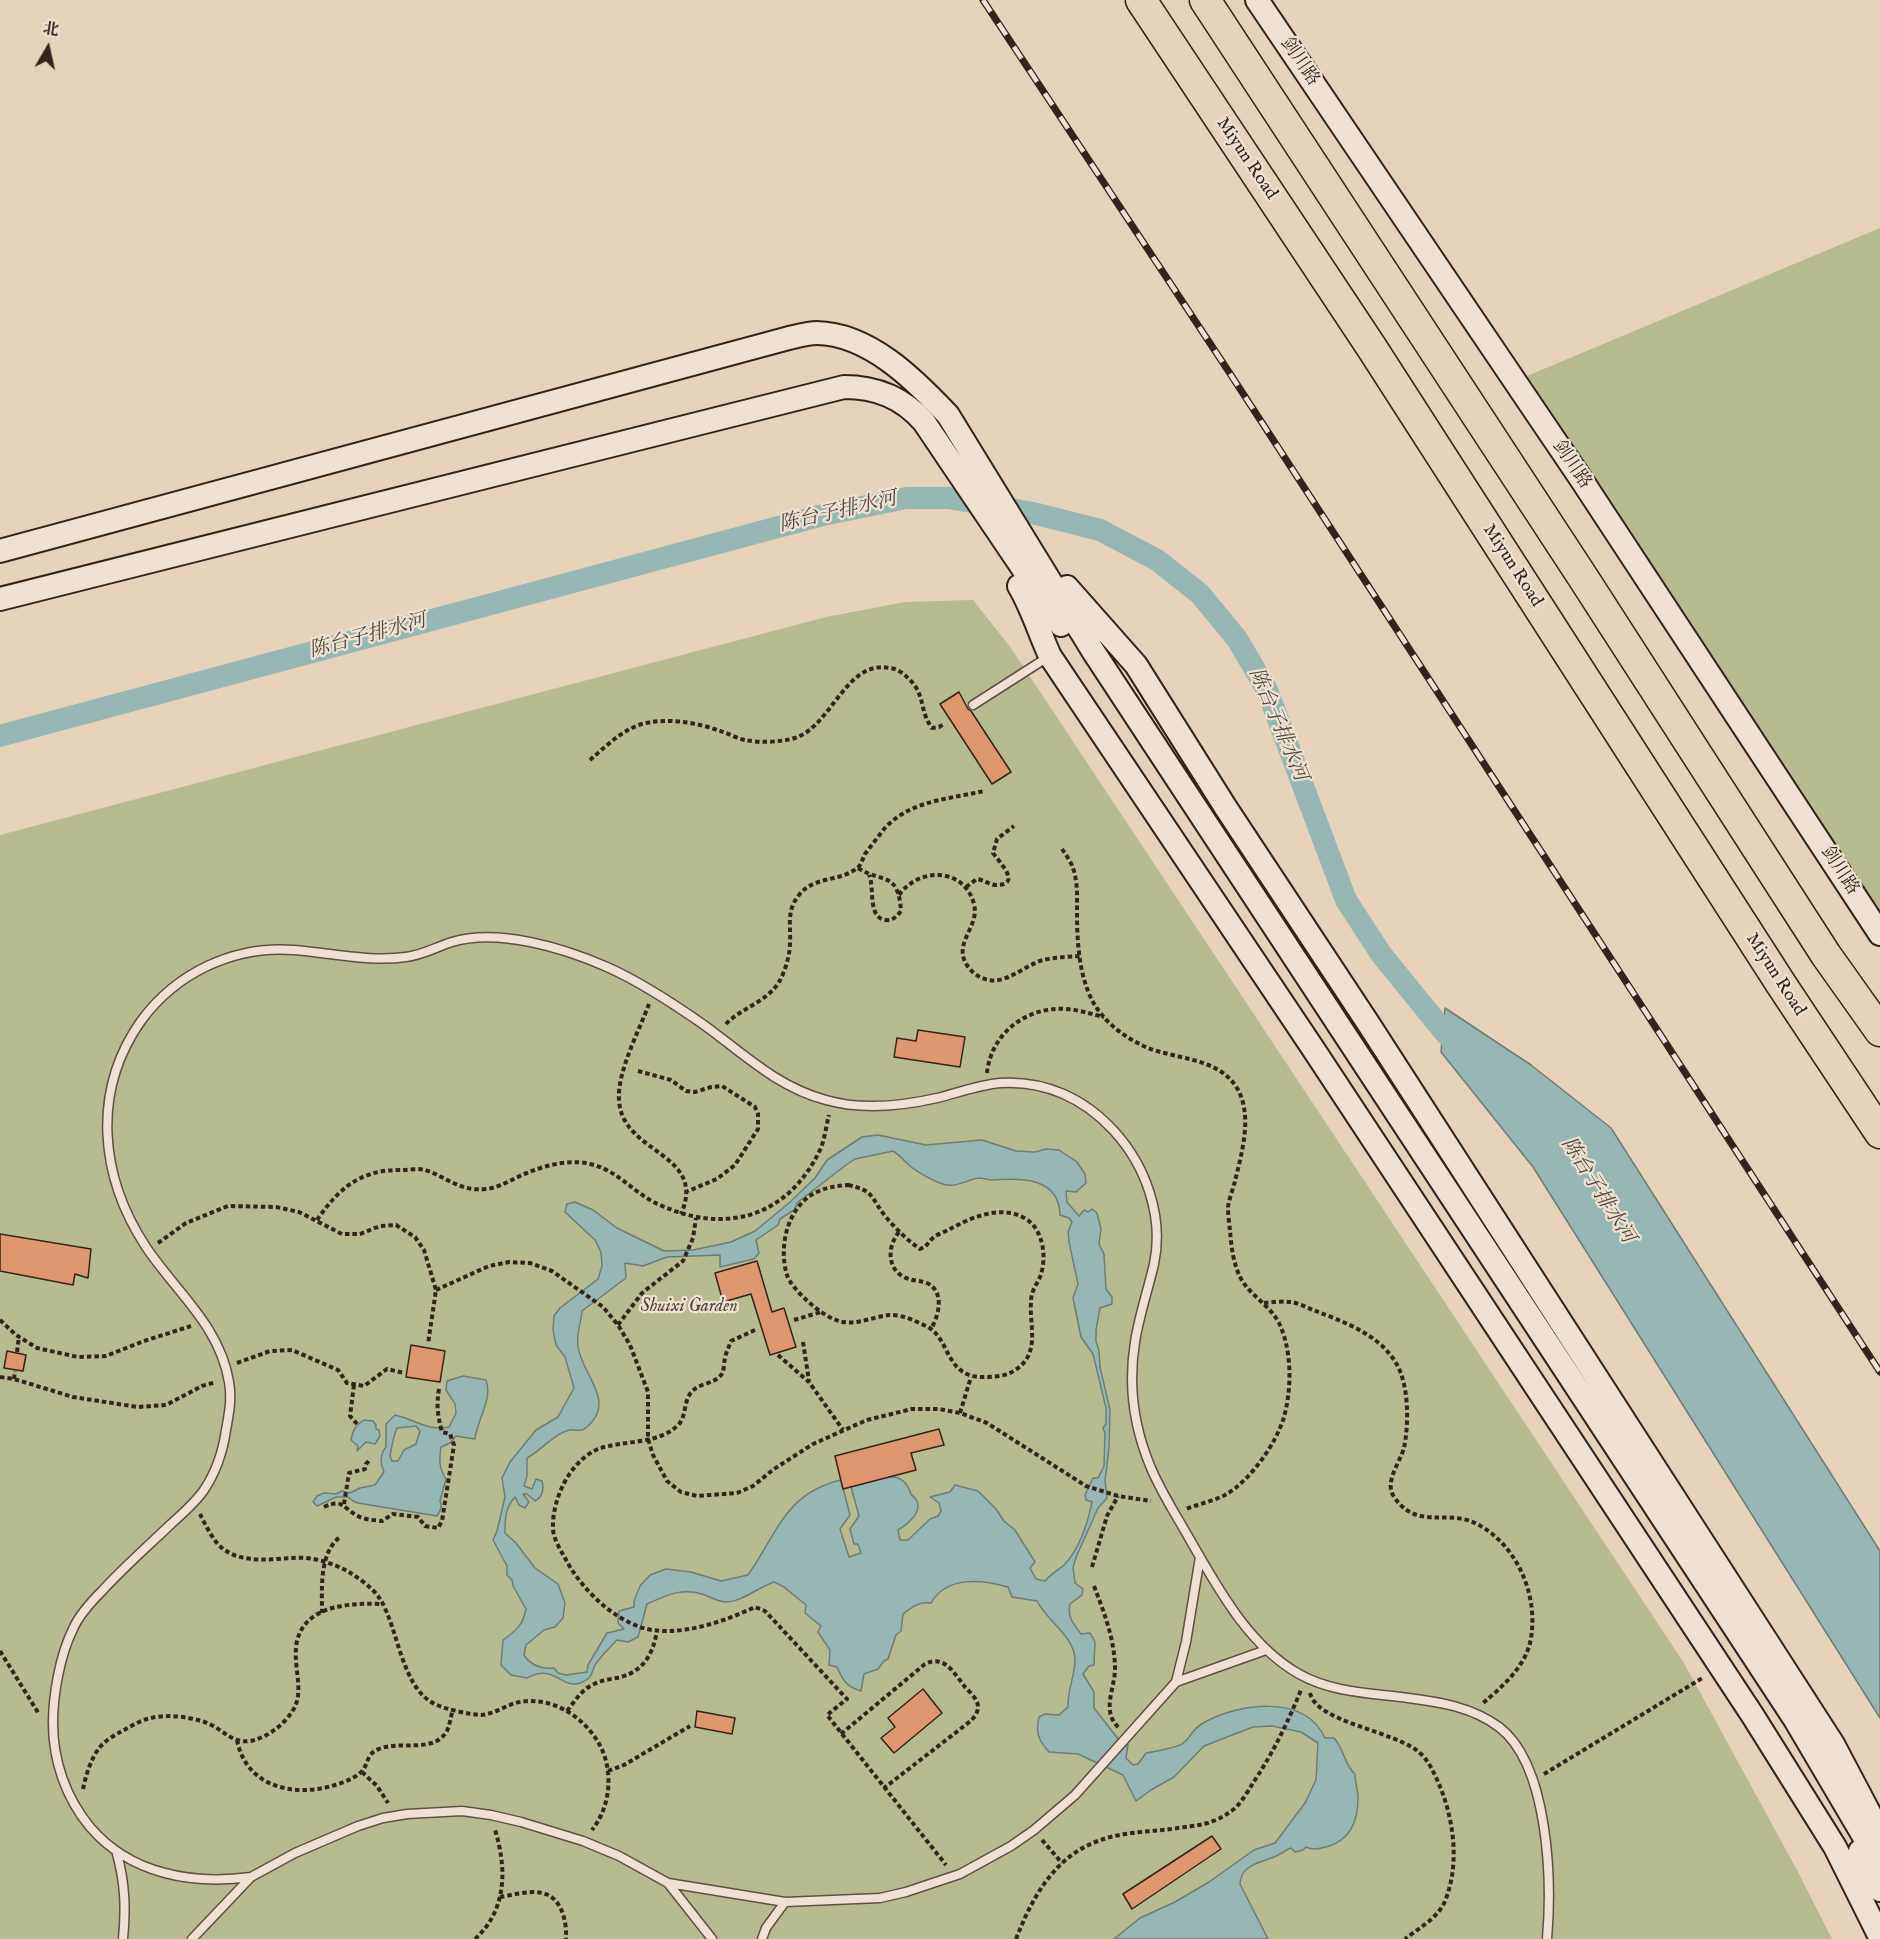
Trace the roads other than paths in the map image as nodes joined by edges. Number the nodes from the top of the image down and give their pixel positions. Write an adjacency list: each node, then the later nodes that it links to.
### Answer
1 (1141, 0): 11 (highway, Miyun Road)
2 (1205, 0): 10 (highway)
3 (1257, 0): 9 (street, 剑川路)
4 (0, 551): 5 (street)
5 (1032, 568): 6 (street); 7 (street); 15 (street); 17 (street); 20 (street)
6 (0, 599)
7 (1050, 656): 8 (lane); 22 (street)
8 (973, 705)
9 (1880, 934)
10 (1880, 1031)
11 (1880, 1133)
12 (1200, 1557): 13 (lane); 14 (lane); 16 (lane)
13 (1266, 1650): 14 (lane); 27 (lane)
14 (1176, 1682): 21 (lane)
15 (1880, 1833)
16 (117, 1854): 18 (lane); 23 (lane)
17 (1880, 1864)
18 (251, 1877): 19 (lane); 24 (lane)
19 (668, 1883): 21 (lane); 25 (lane)
20 (1880, 1890)
21 (785, 1902): 26 (lane)
22 (1880, 1937)
23 (123, 1939)
24 (192, 1939)
25 (712, 1939)
26 (762, 1939)
27 (1547, 1939)

